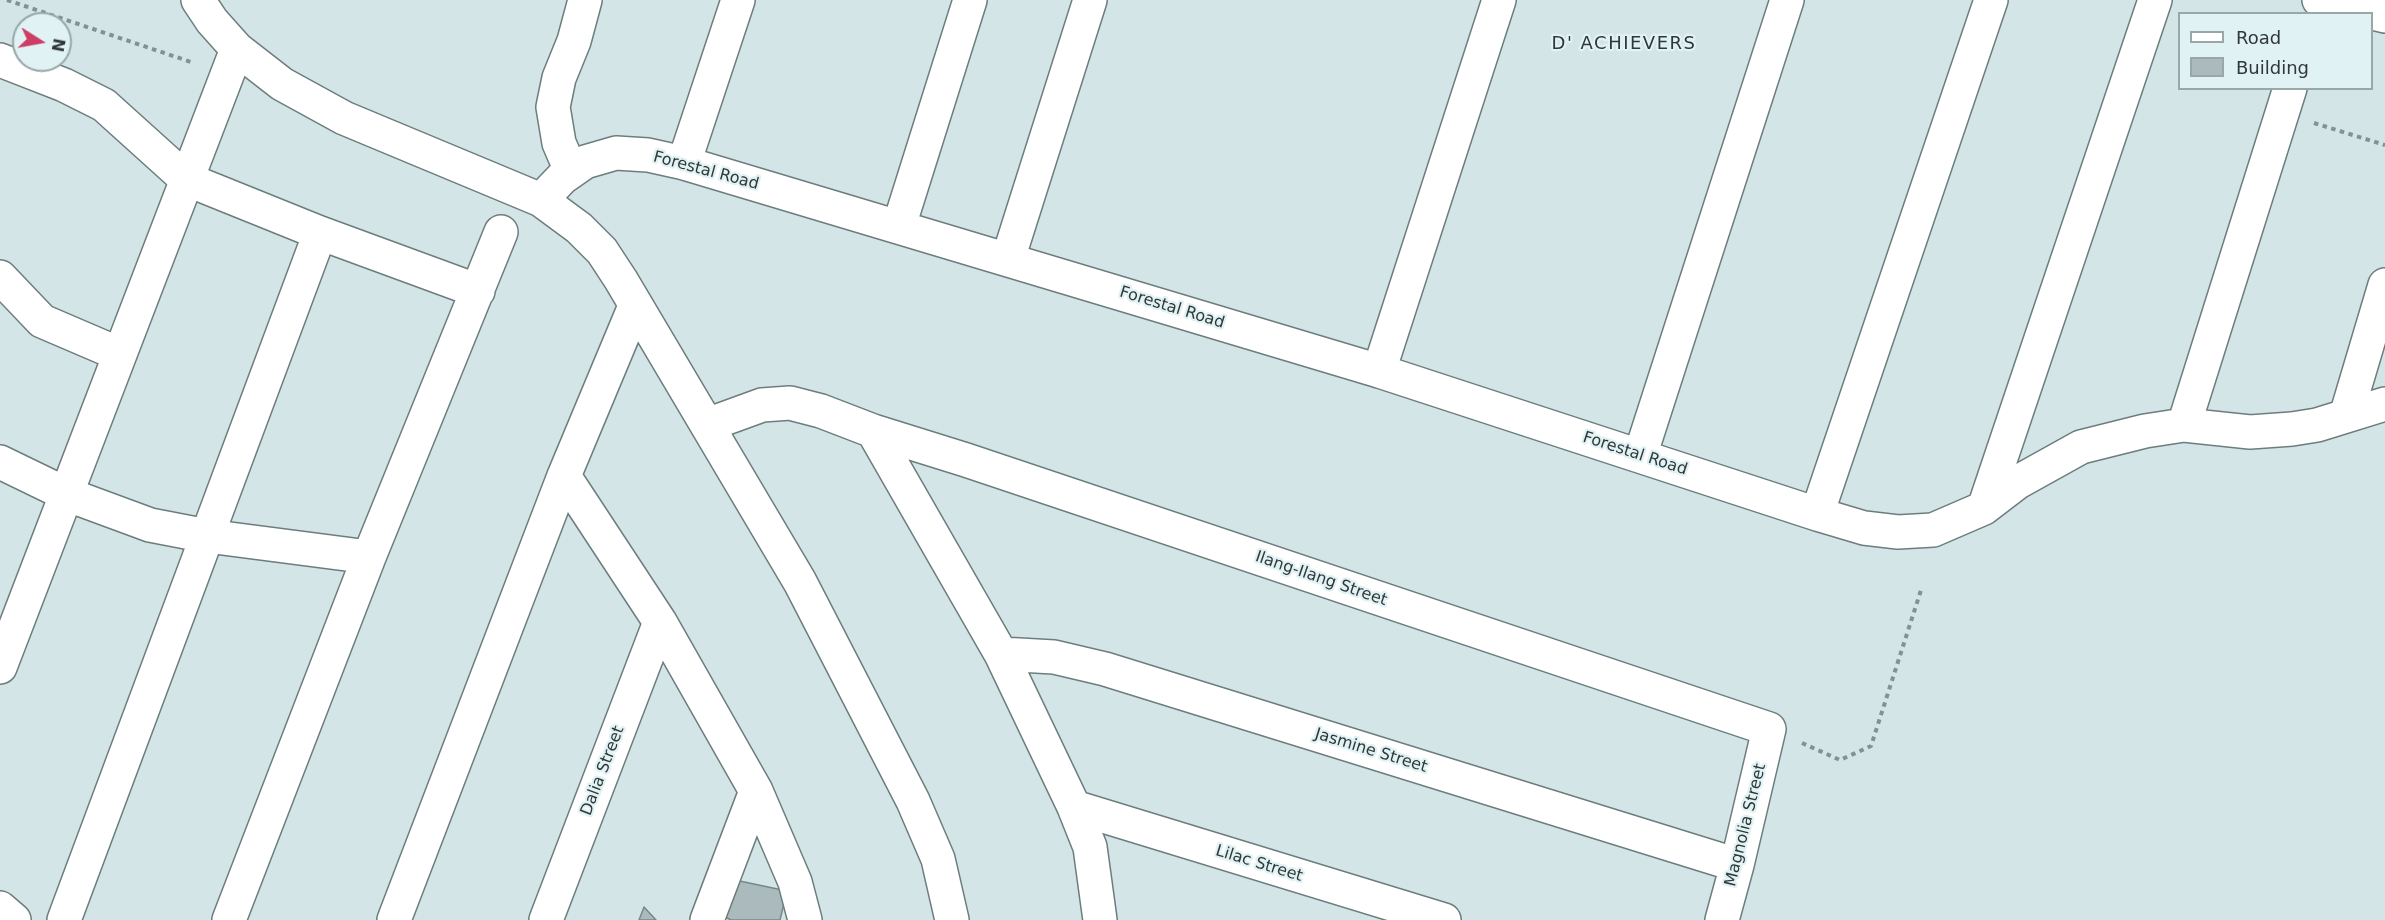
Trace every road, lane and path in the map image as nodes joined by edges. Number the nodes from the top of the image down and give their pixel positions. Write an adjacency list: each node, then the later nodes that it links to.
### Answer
1 (7, 0): 14 (path)
2 (198, 0): 14 (street)
3 (585, 0): 18 (street)
4 (738, 0): 17 (street)
5 (970, 0): 21 (street)
6 (1090, 0): 24 (street)
7 (1499, 0): 30 (street)
8 (1787, 0): 36 (street)
9 (1991, 0): 41 (street)
10 (2154, 0): 40 (street)
11 (2318, 0): 12 (street)
12 (2368, 12)
13 (0, 60): 19 (street)
14 (232, 62): 19 (street); 20 (street)
15 (2287, 101): 16 (path); 34 (street)
16 (2385, 145)
17 (684, 163): 18 (street, Forestal Road); 21 (street, Forestal Road)
18 (571, 171): 20 (street, Forestal Road)
19 (186, 179): 22 (street); 29 (street)
20 (541, 200): 28 (street)
21 (899, 226): 24 (street, Forestal Road)
22 (320, 232): 27 (street); 42 (street)
23 (501, 232): 27 (street)
24 (1008, 259): 30 (street, Forestal Road)
25 (0, 277): 29 (street)
26 (2385, 285): 32 (street)
27 (478, 291): 43 (street)
28 (635, 306): 33 (street); 38 (street)
29 (119, 354): 39 (street)
30 (1379, 371): 36 (street, Forestal Road)
31 (2385, 404): 32 (street, Forestal Road)
32 (2346, 416): 34 (street, Forestal Road)
33 (707, 425): 35 (street, Ilang-Ilang Street); 60 (street)
34 (2184, 425): 40 (street, Forestal Road)
35 (873, 431): 46 (street); 48 (street, Ilang-Ilang Street)
36 (1640, 456): 41 (street, Forestal Road)
37 (0, 462): 39 (street)
38 (564, 476): 45 (street); 56 (street)
39 (66, 494): 42 (street); 47 (street)
40 (1984, 508): 41 (street, Forestal Road)
41 (1817, 514)
42 (207, 536): 43 (street); 54 (street)
43 (369, 557): 55 (street)
44 (1921, 590): 48 (path)
45 (660, 622): 49 (street); 57 (street, Dalia Street)
46 (1001, 654): 50 (street); 51 (street, Jasmine Street)
47 (2, 657)
48 (1769, 729): 51 (street, Magnolia Street)
49 (756, 791): 58 (street); 59 (street)
50 (1074, 807): 61 (street); 62 (street, Lilac Street)
51 (1737, 865): 63 (street, Magnolia Street)
52 (0, 908): 53 (street)
53 (14, 920)
54 (64, 920)
55 (229, 920)
56 (394, 920)
57 (546, 920)
58 (707, 920)
59 (805, 920)
60 (952, 920)
61 (1100, 920)
62 (1444, 920)
63 (1722, 920)

